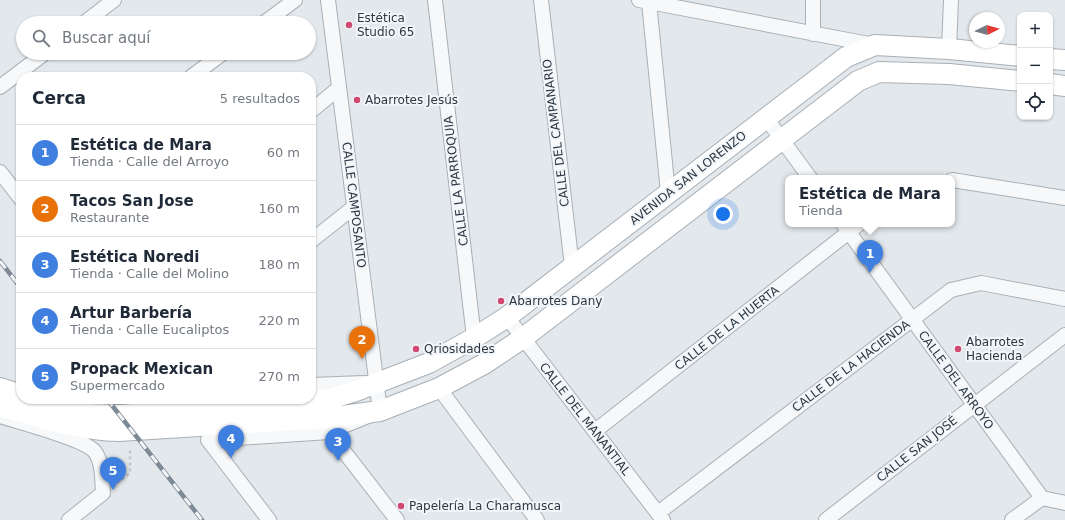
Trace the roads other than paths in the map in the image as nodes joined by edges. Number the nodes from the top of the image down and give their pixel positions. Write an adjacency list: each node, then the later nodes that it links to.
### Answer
1 (114, 0): 9 (street)
2 (295, 0): 10 (street)
3 (328, 0): 27 (street, CALLE CAMPOSANTO)
4 (435, 0): 47 (street, CALLE LA PARROQUIA)
5 (541, 0): 42 (street, CALLE DEL CAMPANARIO)
6 (813, 0): 11 (street)
7 (951, 0): 13 (street)
8 (644, 1): 11 (street); 35 (street)
9 (93, 16)
10 (273, 16)
11 (813, 34): 12 (street)
12 (875, 45): 13 (street, AVENIDA SAN LORENZO); 21 (street); 29 (street, AVENIDA SAN LORENZO)
13 (949, 48): 14 (street, AVENIDA SAN LORENZO)
14 (1017, 56)
15 (1053, 59): 18 (street)
16 (36, 60): 19 (street)
17 (213, 60): 20 (street)
18 (1065, 60)
19 (20, 72)
20 (197, 72)
21 (879, 72): 23 (street, AVENIDA SAN LORENZO); 30 (street, AVENIDA SAN LORENZO)
22 (16, 75): 26 (street)
23 (1017, 81)
24 (1053, 84): 25 (street)
25 (1065, 86)
26 (0, 87)
27 (339, 88): 28 (street); 37 (street, CALLE CAMPOSANTO)
28 (316, 107)
29 (766, 118): 30 (street); 35 (street, AVENIDA SAN LORENZO)
30 (782, 140): 32 (street); 41 (street, AVENIDA SAN LORENZO)
31 (0, 172): 34 (street)
32 (808, 175)
33 (955, 180): 36 (street)
34 (16, 193)
35 (668, 193): 38 (street, AVENIDA SAN LORENZO)
36 (1065, 198)
37 (354, 207): 40 (street); 49 (street, CALLE CAMPOSANTO)
38 (636, 218): 41 (street); 42 (street, AVENIDA SAN LORENZO)
39 (850, 227): 45 (street, CALLE DEL ARROYO); 62 (street, CALLE DE LA HUERTA)
40 (316, 237)
41 (653, 238): 48 (street, AVENIDA SAN LORENZO)
42 (572, 267): 44 (street, AVENIDA SAN LORENZO)
43 (1065, 299): 45 (street, CALLE DE LA HACIENDA)
44 (507, 317): 47 (street, AVENIDA SAN LORENZO); 48 (street, CALLE DEL MANANTIAL)
45 (912, 319): 57 (street, CALLE DEL ARROYO); 65 (street, CALLE DE LA HACIENDA)
46 (1065, 335): 57 (street, CALLE SAN JOSÉ)
47 (474, 338): 49 (street, AVENIDA SAN LORENZO)
48 (523, 338): 52 (street, AVENIDA SAN LORENZO); 62 (street, CALLE DEL MANANTIAL)
49 (376, 383): 50 (street, AVENIDA SAN LORENZO); 54 (street, AVENIDA SAN LORENZO); 58 (street, CALLE CAMPOSANTO)
50 (316, 385)
51 (0, 388): 53 (street)
52 (439, 388): 58 (street, AVENIDA SAN LORENZO); 69 (street)
53 (16, 393)
54 (316, 402)
55 (52, 404): 59 (street, AVENIDA SAN LORENZO)
56 (308, 404): 59 (street, AVENIDA SAN LORENZO)
57 (974, 405): 63 (street, CALLE DEL ARROYO); 70 (street, CALLE SAN JOSÉ)
58 (380, 411): 61 (street, AVENIDA SAN LORENZO)
59 (268, 413): 60 (street, AVENIDA SAN LORENZO); 61 (street, AVENIDA SAN LORENZO)
60 (1, 415): 66 (street, AVENIDA SAN LORENZO)
61 (328, 425): 67 (street, AVENIDA SAN LORENZO); 68 (street)
62 (595, 431): 65 (street, CALLE DEL MANANTIAL)
63 (1042, 498): 64 (street); 71 (street)
64 (1065, 503)
65 (661, 517)
66 (69, 520)
67 (269, 520)
68 (398, 520)
69 (537, 520)
70 (826, 520)
71 (1012, 520)

